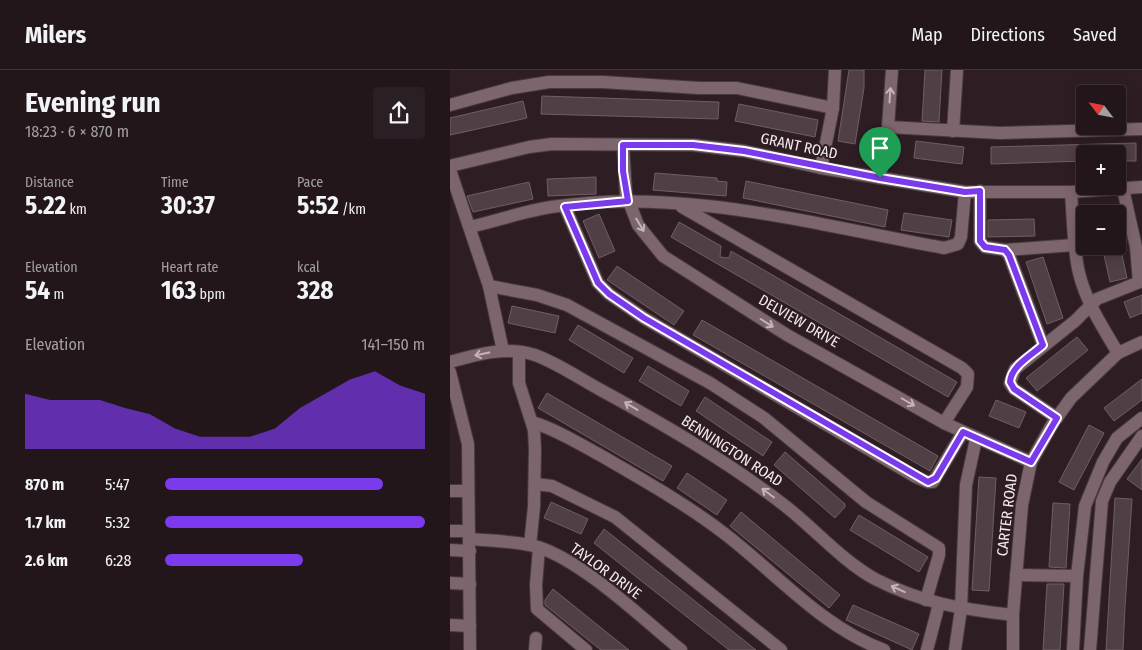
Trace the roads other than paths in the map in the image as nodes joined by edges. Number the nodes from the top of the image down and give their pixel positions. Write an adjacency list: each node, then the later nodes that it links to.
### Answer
1 (834, 70): 5 (street)
2 (892, 70): 6 (street, one-way to 2)
3 (957, 70): 8 (street)
4 (450, 105): 5 (street)
5 (833, 108): 11 (street)
6 (888, 127): 8 (street); 12 (street)
7 (1142, 129): 8 (street)
8 (953, 131)
9 (623, 145): 10 (street, GRANT ROAD); 11 (street, GRANT ROAD); 20 (street, DELVIEW DRIVE)
10 (450, 168): 23 (street)
11 (821, 168): 12 (street, GRANT ROAD)
12 (880, 178): 16 (street, GRANT ROAD)
13 (1142, 188): 14 (street, GRANT ROAD)
14 (1126, 189)
15 (980, 191): 16 (street, GRANT ROAD); 17 (street, GRANT ROAD); 26 (street)
16 (965, 192): 21 (street)
17 (1071, 192): 18 (street, GRANT ROAD); 24 (street)
18 (1076, 192)
19 (1125, 195): 25 (street)
20 (628, 201): 21 (street); 22 (street); 41 (street, DELVIEW DRIVE, one-way to 41)
21 (679, 205): 41 (street)
22 (565, 207): 23 (street); 42 (street)
23 (470, 227): 28 (street)
24 (1074, 245): 26 (street); 29 (street)
25 (1139, 247): 27 (street)
26 (1005, 250): 31 (street)
27 (1140, 282): 29 (street)
28 (489, 286): 32 (street); 57 (street)
29 (1092, 306): 31 (street); 34 (street)
30 (1142, 342): 34 (street, CARTER ROAD)
31 (1043, 345): 37 (street)
32 (503, 351): 33 (street, BENNINGTON ROAD); 35 (street, BENNINGTON ROAD, one-way to 35)
33 (518, 352): 40 (street); 57 (street, BENNINGTON ROAD, one-way to 33)
34 (1118, 353): 37 (street, CARTER ROAD)
35 (450, 362)
36 (450, 372): 39 (street)
37 (1057, 418): 45 (street, CARTER ROAD)
38 (1142, 418): 54 (street)
39 (456, 421): 48 (street)
40 (532, 422): 46 (street); 66 (street)
41 (944, 423): 42 (street, DELVIEW DRIVE)
42 (963, 432): 44 (street, DELVIEW DRIVE)
43 (1142, 436): 71 (street)
44 (976, 439): 45 (street, DELVIEW DRIVE); 58 (street)
45 (1031, 462): 53 (street, CARTER ROAD)
46 (535, 484): 51 (street); 65 (street)
47 (450, 491): 48 (street)
48 (468, 491): 50 (street)
49 (450, 531): 50 (street)
50 (470, 540): 51 (street, TAYLOR DRIVE); 52 (street); 56 (street)
51 (534, 546): 63 (street); 64 (street, TAYLOR DRIVE)
52 (450, 550)
53 (1016, 575): 54 (street); 59 (street, CARTER ROAD)
54 (1077, 576): 70 (street)
55 (450, 583): 56 (street)
56 (470, 584): 61 (street)
57 (933, 602): 58 (street, BENNINGTON ROAD); 67 (street)
58 (961, 609): 59 (street, BENNINGTON ROAD); 68 (street)
59 (1013, 615): 69 (street, CARTER ROAD)
60 (450, 625): 61 (street)
61 (470, 626): 62 (street)
62 (470, 650)
63 (586, 650)
64 (681, 650)
65 (782, 650)
66 (884, 650)
67 (928, 650)
68 (955, 650)
69 (1013, 650)
70 (1074, 650)
71 (1090, 650)

